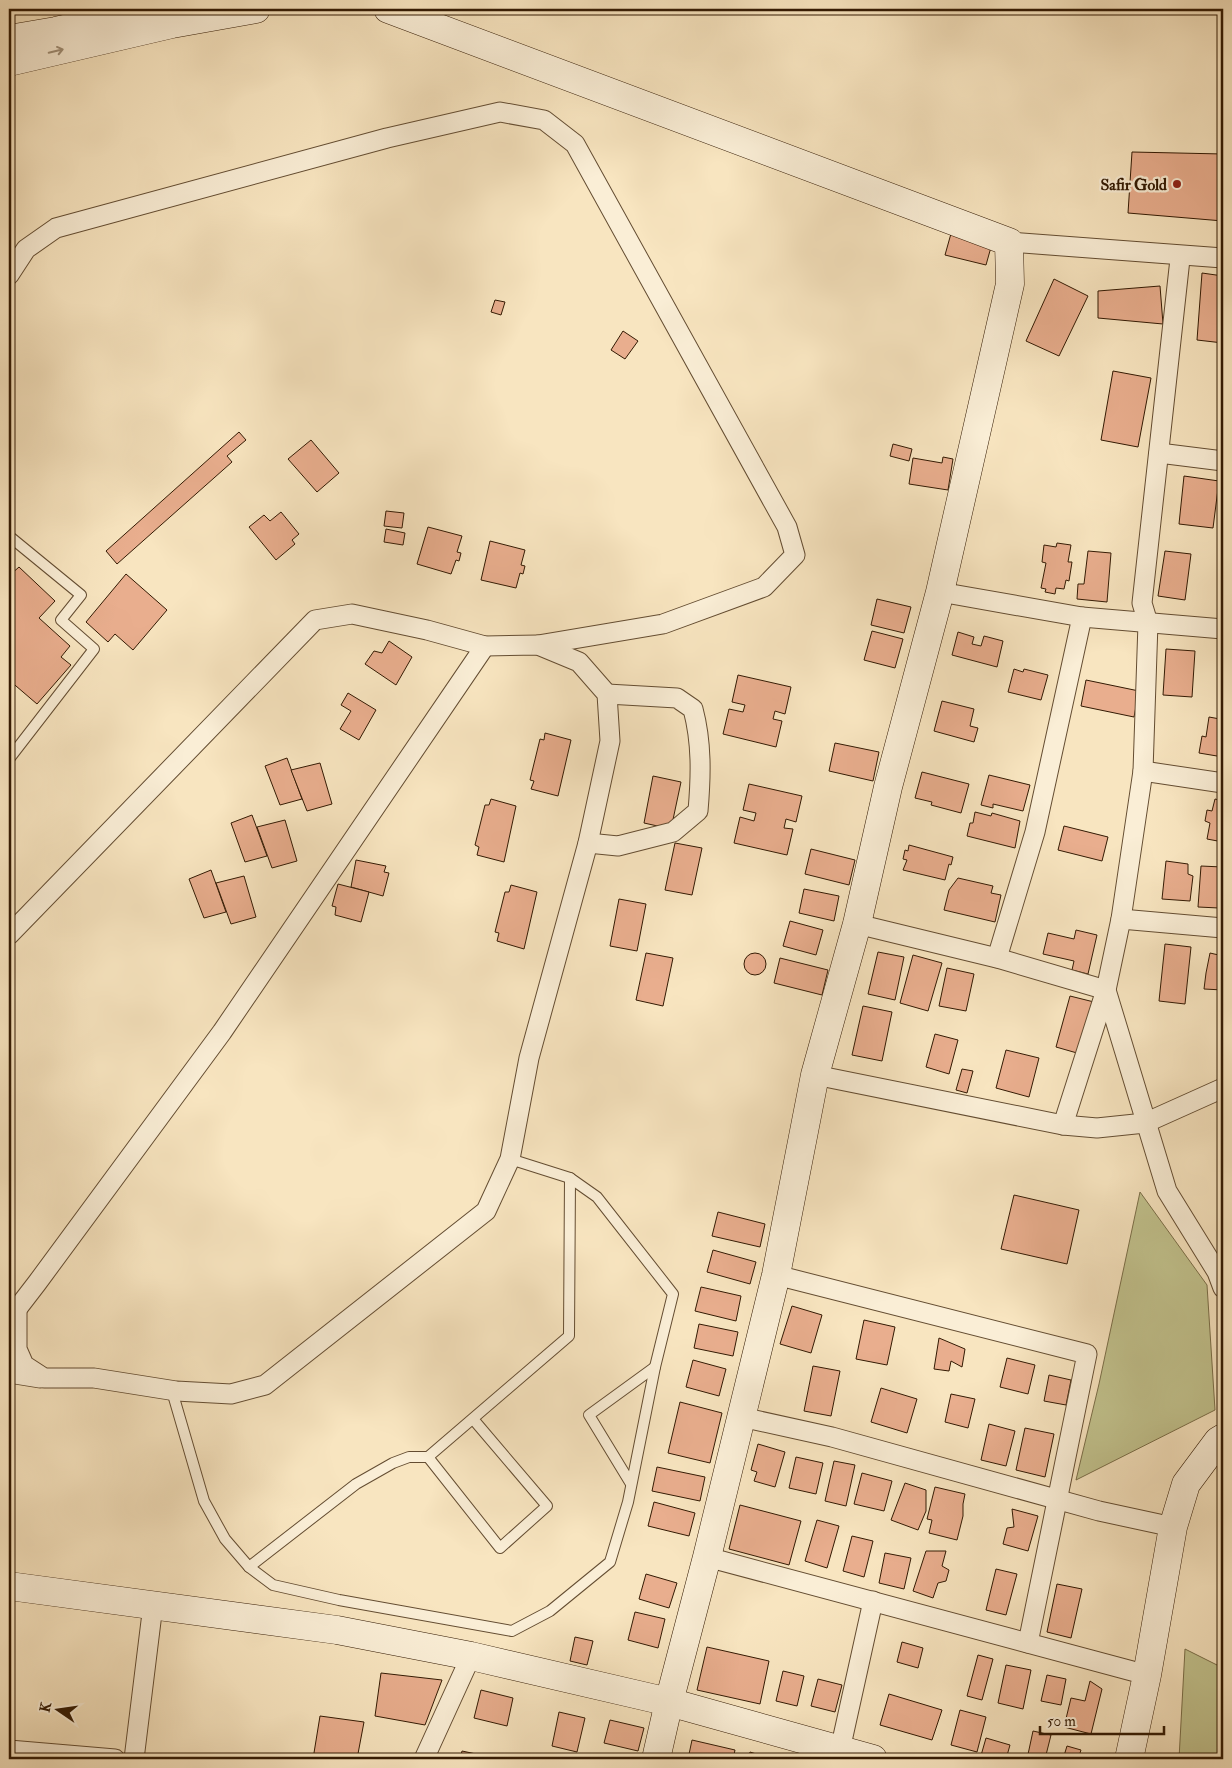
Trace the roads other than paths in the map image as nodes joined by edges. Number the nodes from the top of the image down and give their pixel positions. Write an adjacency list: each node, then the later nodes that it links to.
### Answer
1 (152, 9): 4 (street)
2 (256, 9): 5 (street, one-way to 2)
3 (388, 9): 6 (street)
4 (9, 39)
5 (9, 62)
6 (1009, 242): 7 (street); 13 (street)
7 (1223, 258)
8 (1180, 259): 10 (street)
9 (9, 275): 17 (street)
10 (1158, 453): 11 (street); 15 (street)
11 (1223, 461)
12 (9, 536): 20 (lane)
13 (940, 592): 14 (street); 26 (street)
14 (1082, 617): 15 (street); 29 (street)
15 (1148, 623): 16 (street); 21 (street)
16 (1223, 629)
17 (538, 645): 18 (street); 19 (street)
18 (485, 646): 24 (street); 39 (street)
19 (607, 694): 23 (street); 23 (street)
20 (9, 760)
21 (1143, 771): 22 (street); 25 (street)
22 (1223, 783)
23 (588, 843): 35 (street)
24 (15, 918): 28 (street)
25 (1122, 919): 27 (street); 30 (street)
26 (857, 924): 29 (street); 31 (street)
27 (1223, 928)
28 (9, 935)
29 (997, 958): 30 (street)
30 (1106, 990): 33 (street); 34 (street)
31 (815, 1075): 34 (street); 37 (street)
32 (1223, 1088): 33 (street)
33 (1145, 1123): 34 (street); 38 (street)
34 (1063, 1125)
35 (510, 1159): 36 (lane); 43 (street)
36 (570, 1178): 40 (lane); 45 (lane)
37 (776, 1275): 44 (street); 49 (street)
38 (1221, 1276)
39 (13, 1312): 42 (street)
40 (655, 1367): 48 (lane); 48 (lane)
41 (9, 1373): 42 (street)
42 (44, 1378): 43 (street)
43 (172, 1391): 52 (lane)
44 (741, 1417): 49 (street); 51 (street)
45 (473, 1419): 47 (lane); 47 (lane)
46 (1223, 1438): 50 (street)
47 (428, 1457): 52 (lane)
48 (631, 1484): 52 (lane)
49 (1057, 1500): 50 (street); 56 (street)
50 (1173, 1527): 58 (street)
51 (707, 1557): 54 (street); 59 (street)
52 (250, 1568)
53 (9, 1586): 55 (street)
54 (873, 1601): 56 (street); 61 (street)
55 (153, 1605): 57 (street); 63 (street)
56 (1028, 1643): 58 (street)
57 (471, 1656): 59 (street); 64 (street)
58 (1147, 1674): 67 (street); 68 (street)
59 (669, 1702): 61 (street); 65 (street)
60 (9, 1750): 62 (street)
61 (840, 1750): 66 (street)
62 (115, 1759)
63 (134, 1759)
64 (424, 1759)
65 (656, 1759)
66 (873, 1759)
67 (1129, 1759)
68 (1149, 1759)

